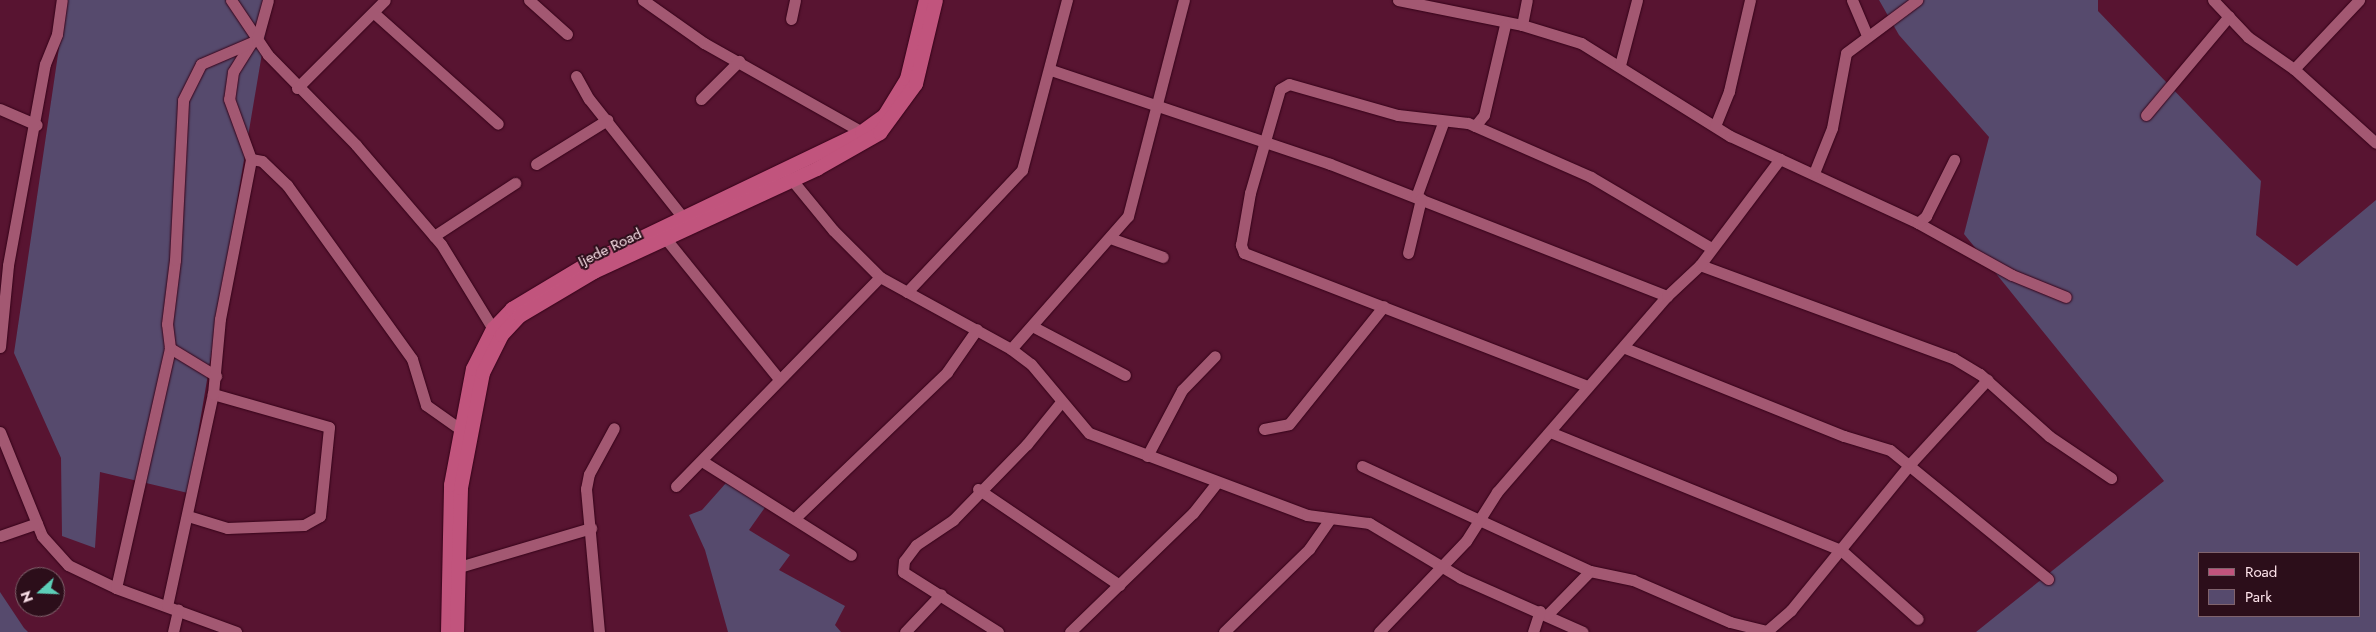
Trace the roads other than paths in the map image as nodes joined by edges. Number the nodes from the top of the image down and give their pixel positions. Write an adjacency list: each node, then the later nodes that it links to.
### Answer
1 (62, 0): 42 (street)
2 (231, 0): 28 (street)
3 (268, 0): 28 (street)
4 (384, 0): 21 (street)
5 (529, 0): 26 (street)
6 (643, 0): 29 (street)
7 (794, 0): 23 (street)
8 (926, 0): 45 (main road, Ijede Road)
9 (936, 0): 53 (main road, Ijede Road)
10 (1067, 0): 32 (street)
11 (1184, 0): 36 (street)
12 (1398, 0): 20 (street)
13 (1527, 0): 25 (street)
14 (1637, 0): 30 (street)
15 (1750, 0): 44 (street)
16 (1852, 0): 27 (street)
17 (1917, 0): 27 (street)
18 (2213, 0): 22 (street)
19 (2358, 0): 31 (street)
20 (1417, 2): 24 (street)
21 (374, 13): 34 (street); 41 (street)
22 (2229, 16): 31 (street); 38 (street)
23 (791, 19)
24 (1505, 25): 25 (street); 43 (street)
25 (1522, 25): 30 (street)
26 (567, 34)
27 (1866, 36): 52 (street)
28 (254, 41): 34 (street); 48 (street); 75 (street)
29 (739, 61): 35 (street); 45 (street)
30 (1620, 66): 44 (street)
31 (2294, 69): 46 (street)
32 (1051, 70): 36 (street); 67 (street)
33 (576, 76): 39 (street)
34 (297, 88): 58 (street)
35 (701, 99)
36 (1158, 107): 47 (street); 60 (street)
37 (0, 110): 42 (street)
38 (2146, 115)
39 (607, 120): 51 (street); 56 (street)
40 (1443, 123): 43 (street); 47 (street); 55 (street)
41 (498, 124)
42 (37, 125): 64 (street)
43 (1475, 126): 61 (street)
44 (1715, 126): 49 (street)
45 (862, 132): 56 (main road, Ijede Road)
46 (2376, 143)
47 (1263, 144): 55 (street); 70 (street)
48 (251, 159): 80 (street); 87 (street)
49 (1780, 159): 52 (street); 61 (street)
50 (1954, 160): 57 (street)
51 (536, 164)
52 (1814, 173): 57 (street)
53 (792, 180): 59 (main road, Ijede Road); 66 (street)
54 (515, 183): 58 (street)
55 (1419, 198): 62 (street); 68 (street)
56 (684, 219): 72 (main road, Ijede Road)
57 (1918, 223): 69 (street)
58 (434, 236): 72 (street)
59 (666, 238): 81 (street); 109 (main road, Ijede Road)
60 (1110, 238): 63 (street); 71 (street)
61 (1711, 248): 65 (street)
62 (1408, 253)
63 (1163, 257)
64 (4, 262): 74 (street)
65 (1700, 265): 68 (street); 82 (street)
66 (880, 277): 67 (street); 81 (street)
67 (907, 292): 73 (street)
68 (1667, 296): 76 (street)
69 (2066, 297)
70 (1384, 306): 83 (street); 88 (street)
71 (1032, 326): 77 (street); 79 (street)
72 (493, 329): 87 (main road, Ijede Road)
73 (977, 329): 77 (street); 100 (street)
74 (0, 347)
75 (170, 348): 80 (street); 113 (street)
76 (1626, 348): 83 (street); 93 (street)
77 (1010, 349): 85 (street)
78 (1215, 356): 91 (street)
79 (1125, 375)
80 (216, 376): 84 (street)
81 (779, 379): 92 (street)
82 (1987, 380): 93 (street); 95 (street)
83 (1587, 386): 90 (street)
84 (213, 394): 99 (street); 99 (street)
85 (1061, 402): 91 (street); 98 (street)
86 (614, 428): 104 (street)
87 (460, 429): 122 (main road, Ijede Road)
88 (1264, 429)
89 (0, 432): 103 (street)
90 (1550, 432): 101 (street); 106 (street)
91 (1147, 456): 96 (street)
92 (702, 462): 97 (street); 100 (street)
93 (1911, 463): 106 (street); 111 (street)
94 (1362, 466): 101 (street)
95 (2110, 478)
96 (1217, 482): 102 (street); 112 (street)
97 (676, 486)
98 (978, 489): 112 (street); 114 (street)
99 (188, 516): 115 (street)
100 (795, 518): 107 (street)
101 (1478, 518): 108 (street); 110 (street)
102 (1330, 519): 108 (street); 128 (street)
103 (37, 523): 105 (street); 113 (street)
104 (591, 528): 109 (street); 124 (street)
105 (0, 536)
106 (1841, 550): 118 (street); 119 (street)
107 (851, 555)
108 (1442, 566): 117 (street); 129 (street)
109 (456, 568): 123 (main road, Ijede Road)
110 (1590, 571): 117 (street); 119 (street)
111 (2048, 579)
112 (1119, 585): 127 (street)
113 (116, 588): 115 (street)
114 (941, 594): 125 (street); 126 (street)
115 (166, 606): 116 (street)
116 (178, 610): 120 (street); 121 (street)
117 (1544, 612): 130 (street); 131 (street)
118 (1918, 620)
119 (1753, 631)
120 (173, 632)
121 (236, 632)
122 (448, 632)
123 (457, 632)
124 (599, 632)
125 (905, 632)
126 (998, 632)
127 (1070, 632)
128 (1224, 632)
129 (1379, 632)
130 (1534, 632)
131 (1583, 632)

